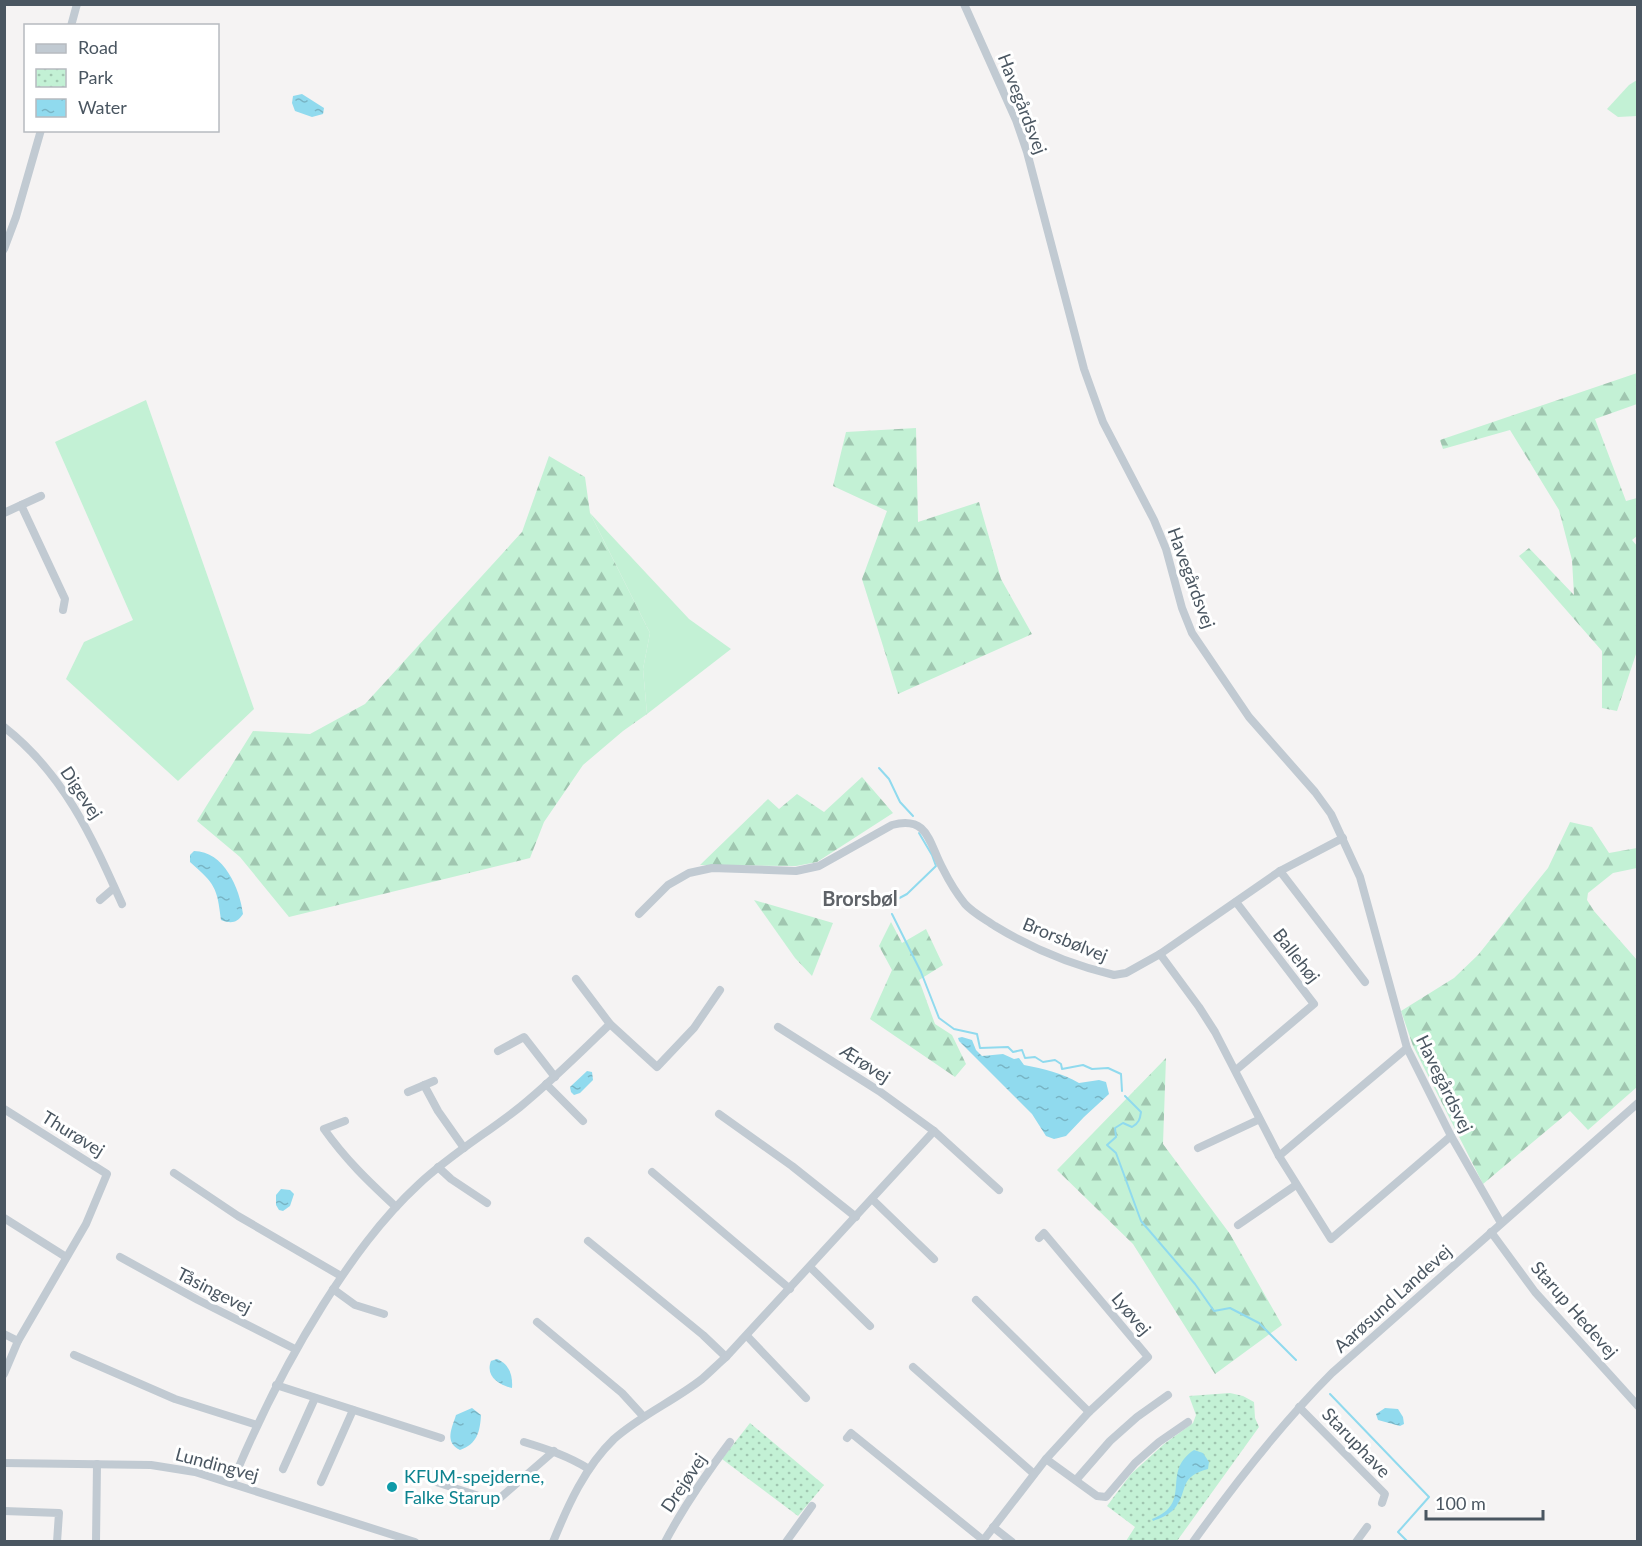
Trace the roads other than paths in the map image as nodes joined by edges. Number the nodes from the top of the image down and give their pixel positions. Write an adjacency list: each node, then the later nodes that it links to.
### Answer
1 (77, 4): 3 (street)
2 (964, 4): 11 (street, Havegårdsvej)
3 (72, 24)
4 (40, 132): 5 (street)
5 (4, 249)
6 (41, 496): 7 (street)
7 (21, 505): 8 (street); 9 (street)
8 (4, 513)
9 (63, 610)
10 (4, 727): 13 (street, Digevej)
11 (1343, 838): 12 (street, Brorsbølvej); 24 (street, Havegårdsvej)
12 (1280, 871): 15 (street, Brorsbølvej); 20 (street)
13 (114, 888): 14 (street); 16 (street, Digevej)
14 (100, 900)
15 (1236, 902): 18 (street, Brorsbølvej); 26 (street, Ballehøj)
16 (122, 904)
17 (639, 914): 18 (street, Brorsbølvej)
18 (1160, 954): 26 (street)
19 (576, 979): 22 (street)
20 (1365, 982)
21 (720, 990): 22 (street)
22 (610, 1024): 27 (street)
23 (778, 1027): 38 (street, Ærøvej)
24 (1407, 1048): 39 (street, Havegårdsvej); 42 (street)
25 (498, 1051): 27 (street)
26 (1236, 1070): 35 (street)
27 (555, 1077): 29 (street)
28 (434, 1081): 30 (street)
29 (546, 1084): 37 (street); 40 (street)
30 (424, 1085): 31 (street); 40 (street)
31 (408, 1092)
32 (1638, 1103): 53 (street, Aarøsund Landevej)
33 (4, 1109): 58 (street, Thurøvej)
34 (719, 1114): 51 (street)
35 (1258, 1119): 41 (street); 42 (street)
36 (345, 1121): 50 (street)
37 (583, 1121)
38 (934, 1131): 47 (street, Ærøvej); 48 (street)
39 (1451, 1136): 46 (street); 53 (street, Havegårdsvej)
40 (464, 1148): 43 (street)
41 (1198, 1148)
42 (1279, 1156): 46 (street)
43 (438, 1167): 49 (street); 50 (street)
44 (652, 1172): 64 (street)
45 (174, 1173): 62 (street)
46 (1296, 1185): 54 (street)
47 (999, 1190)
48 (872, 1199): 51 (street); 60 (street)
49 (487, 1203)
50 (396, 1207): 62 (street)
51 (856, 1217): 61 (street)
52 (4, 1218): 58 (street)
53 (1502, 1223): 55 (street, Aarøsund Landevej)
54 (1238, 1225)
55 (1491, 1232): 81 (street, Starup Hedevej); 82 (street, Aarøsund Landevej)
56 (1039, 1238): 84 (street, Lyøvej)
57 (588, 1241): 74 (street)
58 (66, 1257): 71 (street, Thurøvej)
59 (120, 1257): 72 (street, Tåsingevej)
60 (934, 1259)
61 (810, 1268): 64 (street); 68 (street)
62 (341, 1276): 63 (street)
63 (333, 1289): 66 (street); 72 (street)
64 (790, 1289): 70 (street)
65 (976, 1300): 84 (street)
66 (384, 1314)
67 (537, 1322): 85 (street)
68 (870, 1326)
69 (4, 1334): 71 (street)
70 (747, 1336): 74 (street); 80 (street)
71 (18, 1341): 76 (street, Thurøvej)
72 (296, 1349): 77 (street)
73 (74, 1355): 87 (street)
74 (726, 1357): 85 (street)
75 (913, 1367): 98 (street)
76 (4, 1374)
77 (276, 1385): 79 (street); 87 (street)
78 (1168, 1395): 99 (street)
79 (315, 1398): 83 (street); 97 (street)
80 (806, 1398)
81 (1638, 1406)
82 (1299, 1407): 103 (street, Staruphave); 116 (street, Aarøsund Landevej)
83 (353, 1410): 88 (street); 100 (street)
84 (1089, 1412): 93 (street, Lyøvej)
85 (643, 1416): 96 (street)
86 (1188, 1422): 99 (street)
87 (257, 1425): 102 (street)
88 (441, 1438)
89 (847, 1438): 108 (street, Lyøvej)
90 (524, 1442): 92 (street)
91 (730, 1442): 113 (street, Drejøvej)
92 (554, 1451): 96 (street); 101 (street)
93 (1046, 1459): 98 (street, Lyøvej); 99 (street)
94 (4, 1462): 95 (street, Lundingvej)
95 (97, 1464): 102 (street, Lundingvej); 110 (street)
96 (589, 1469): 112 (street)
97 (283, 1470)
98 (1033, 1473): 106 (street, Lyøvej)
99 (1076, 1480)
100 (321, 1482)
101 (436, 1482)
102 (232, 1483): 111 (street, Lundingvej)
103 (1382, 1503)
104 (812, 1506): 114 (street)
105 (4, 1511): 109 (street)
106 (993, 1527): 108 (street, Lyøvej); 115 (street)
107 (1367, 1527): 117 (street)
108 (982, 1541)
109 (57, 1542)
110 (96, 1542)
111 (415, 1542)
112 (553, 1542)
113 (665, 1542)
114 (786, 1542)
115 (1012, 1542)
116 (1193, 1542)
117 (1356, 1542)

